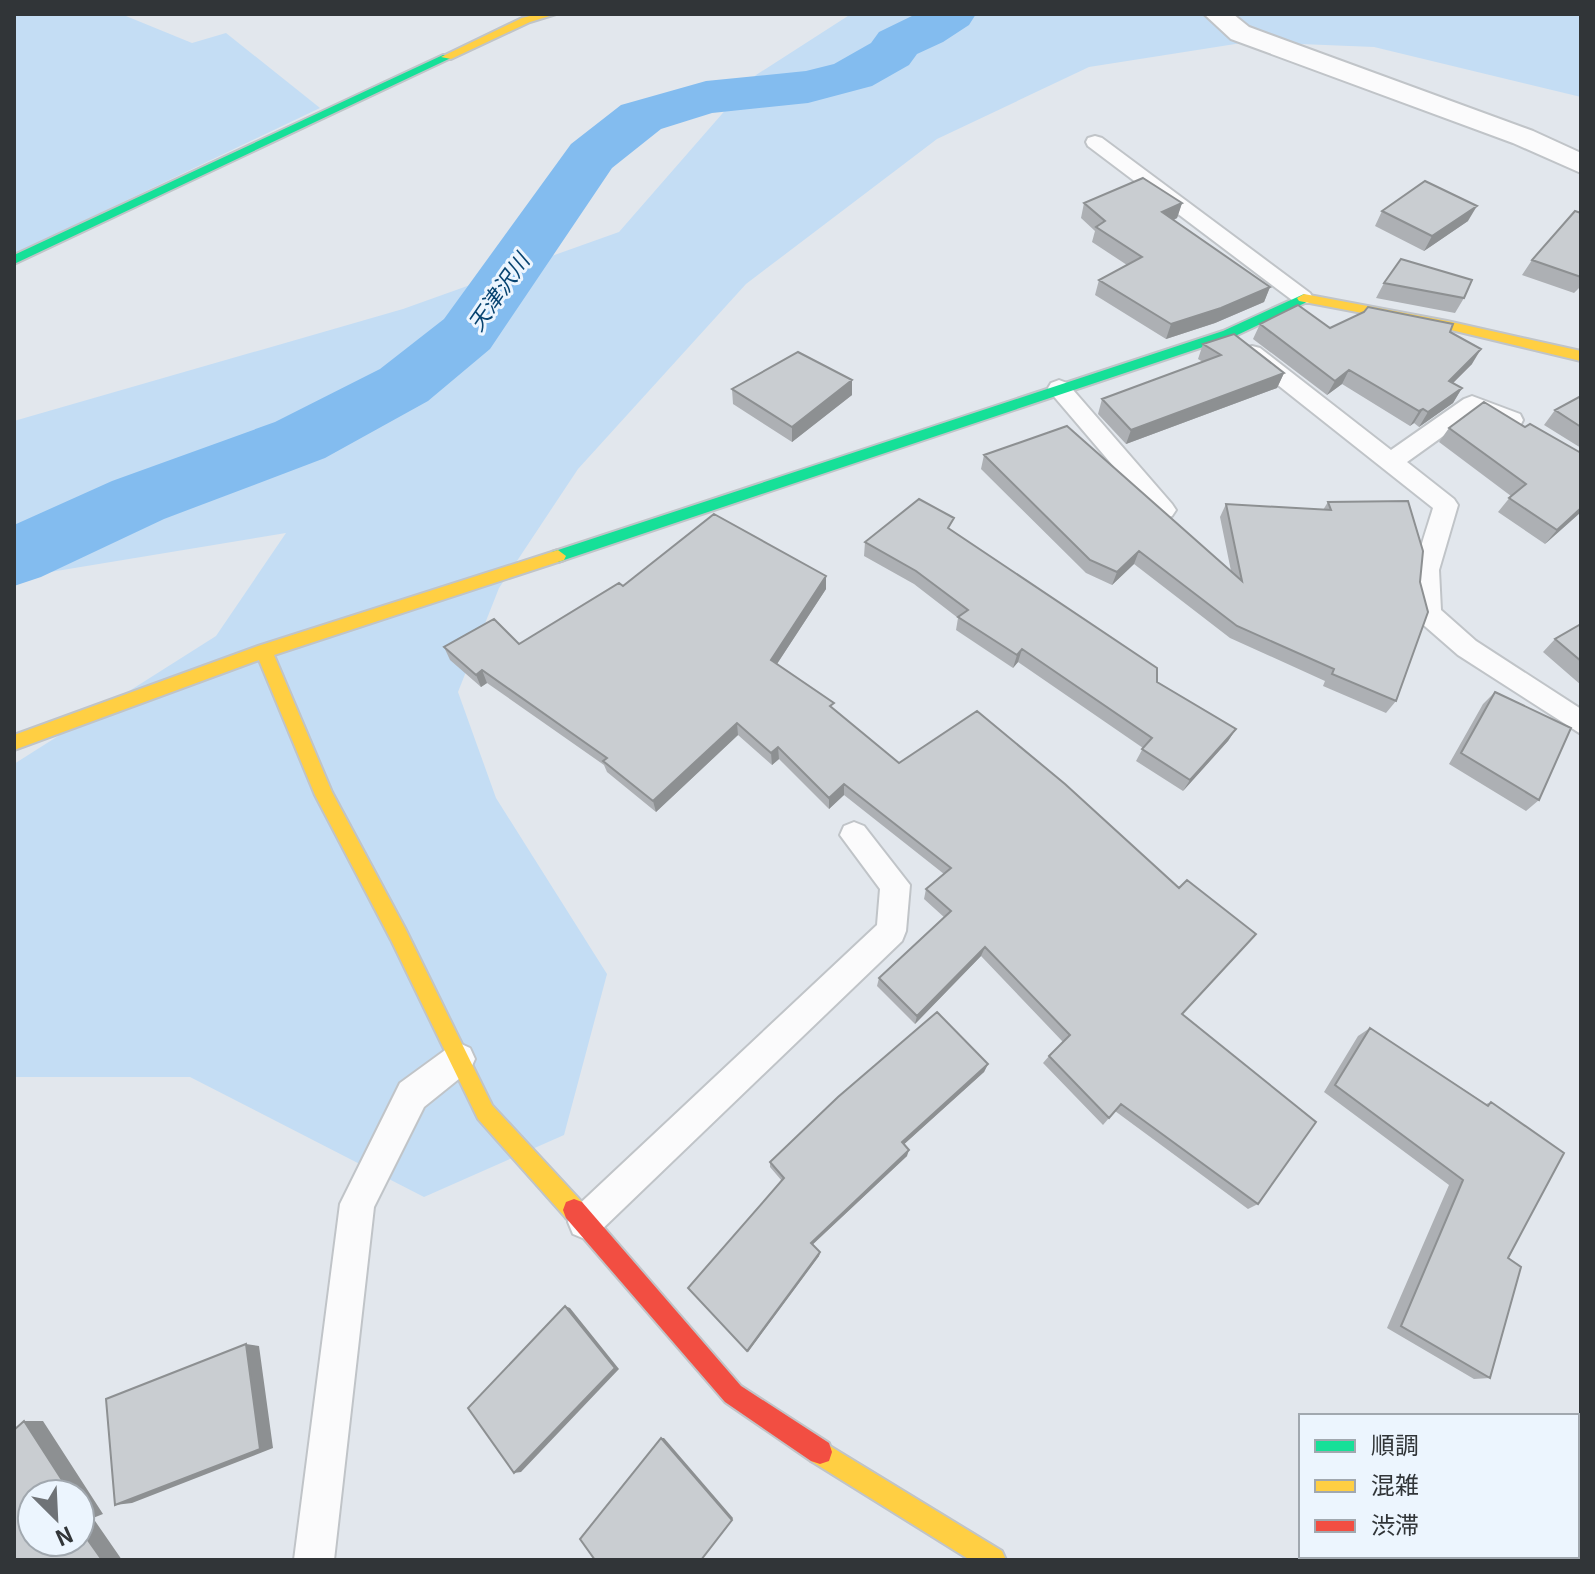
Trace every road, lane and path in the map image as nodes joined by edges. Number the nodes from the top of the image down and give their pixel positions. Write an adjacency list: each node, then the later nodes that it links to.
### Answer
1 (1217, 14): 4 (street)
2 (530, 16): 5 (street)
3 (1095, 142): 6 (lane)
4 (1581, 164)
5 (14, 260)
6 (1303, 298): 7 (street); 8 (street)
7 (1228, 334): 9 (street); 11 (lane)
8 (1581, 356)
9 (1059, 388): 12 (lane); 13 (street)
10 (1532, 433): 11 (lane)
11 (1390, 462): 14 (lane)
12 (1164, 510)
13 (264, 651): 15 (street); 17 (street)
14 (1581, 723)
15 (14, 743)
16 (854, 835): 18 (lane)
17 (459, 1059): 18 (street); 19 (lane)
18 (585, 1222): 20 (street)
19 (314, 1560)
20 (993, 1560)

